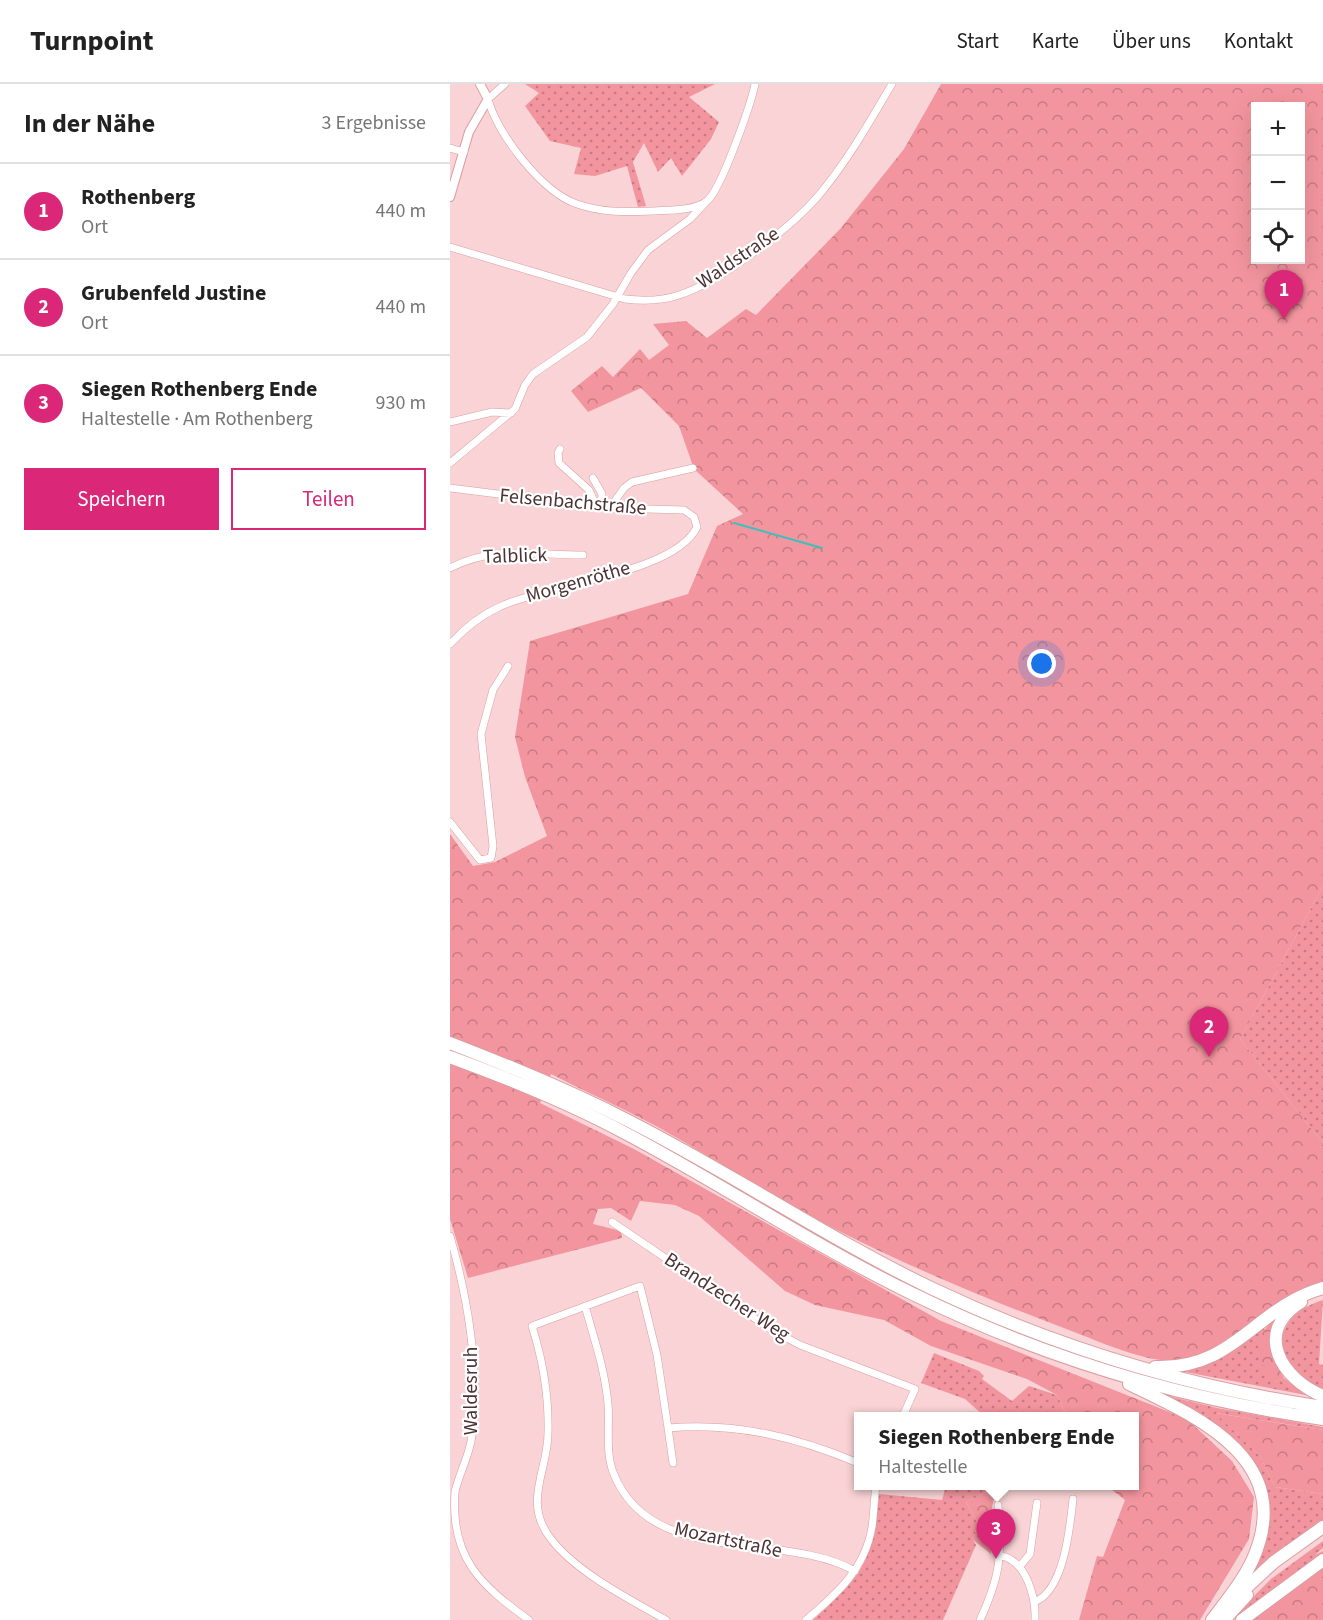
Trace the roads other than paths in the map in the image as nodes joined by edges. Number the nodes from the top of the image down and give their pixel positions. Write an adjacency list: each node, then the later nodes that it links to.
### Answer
1 (480, 84): 5 (street)
2 (505, 84): 5 (street)
3 (755, 84): 9 (street)
4 (892, 84): 11 (street, Waldstraße)
5 (488, 99): 7 (street); 9 (street)
6 (450, 148): 7 (street)
7 (464, 152): 8 (street)
8 (450, 198)
9 (706, 202): 11 (street)
10 (450, 247): 11 (street, Waldstraße)
11 (617, 297): 12 (street)
12 (511, 413): 13 (street); 15 (street)
13 (450, 422)
14 (560, 449): 19 (street)
15 (450, 463)
16 (693, 468): 20 (street)
17 (593, 478): 19 (street)
18 (450, 488): 19 (street, Felsenbachstraße)
19 (598, 507): 20 (street, Felsenbachstraße)
20 (610, 508): 21 (street, Felsenbachstraße)
21 (694, 518): 24 (street, Morgenröthe)
22 (582, 555): 23 (street, Talblick)
23 (450, 568)
24 (450, 644)
25 (508, 666): 26 (street)
26 (450, 822)
27 (450, 1043): 29 (highway)
28 (450, 1057): 29 (highway)
29 (576, 1102): 35 (highway); 36 (highway)
30 (612, 1222): 39 (street, Brandzecher Weg)
31 (450, 1236): 55 (street, Waldesruh)
32 (1323, 1288): 35 (highway)
33 (1323, 1294): 37 (highway)
34 (585, 1306): 41 (street); 53 (street, Mozartstraße); 56 (street)
35 (1127, 1364): 38 (highway)
36 (1093, 1367): 40 (highway); 60 (highway)
37 (1323, 1396)
38 (1323, 1407)
39 (905, 1412)
40 (1323, 1419)
41 (668, 1428): 42 (street); 43 (street)
42 (854, 1462)
43 (673, 1463)
44 (876, 1490): 53 (street)
45 (1073, 1499): 54 (street)
46 (1037, 1503): 52 (street)
47 (998, 1505): 50 (street)
48 (1323, 1527): 60 (highway)
49 (1323, 1535): 61 (highway)
50 (1001, 1556): 52 (street); 58 (street)
51 (1323, 1560): 62 (highway)
52 (1020, 1566): 54 (street)
53 (855, 1571): 57 (street)
54 (1034, 1602): 59 (street)
55 (529, 1620)
56 (666, 1620)
57 (806, 1620)
58 (980, 1620)
59 (1035, 1620)
60 (1214, 1620)
61 (1224, 1620)
62 (1242, 1620)

